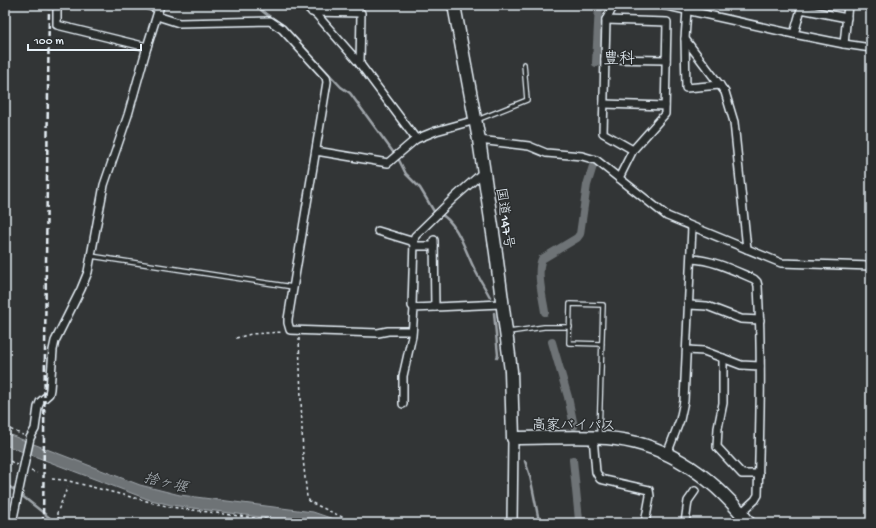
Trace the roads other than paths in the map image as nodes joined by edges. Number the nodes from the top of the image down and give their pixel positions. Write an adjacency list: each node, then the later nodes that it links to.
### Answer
1 (58, 5): 17 (street)
2 (146, 5): 10 (street)
3 (304, 5): 11 (street)
4 (318, 5): 11 (street)
5 (454, 5): 26 (highway, 国道147号)
6 (614, 5): 13 (street)
7 (663, 5): 9 (street)
8 (848, 5): 12 (street)
9 (685, 8): 14 (street); 15 (street)
10 (159, 10): 17 (street); 30 (street)
11 (312, 12): 21 (street); 21 (street)
12 (847, 18): 14 (street); 16 (street)
13 (606, 20): 19 (street); 20 (street)
14 (794, 34): 16 (street)
15 (685, 39): 23 (street); 23 (street)
16 (844, 44): 18 (street)
17 (147, 47): 37 (street)
18 (871, 48)
19 (605, 59): 20 (street); 24 (street)
20 (666, 60): 25 (street)
21 (360, 64): 27 (street)
22 (524, 64): 26 (lane)
23 (720, 85): 36 (street)
24 (604, 104): 25 (street); 29 (street)
25 (665, 106): 29 (street)
26 (476, 120): 27 (street); 28 (highway, 国道147号)
27 (416, 139): 30 (street)
28 (480, 140): 31 (highway, 国道147号); 32 (street)
29 (633, 150): 32 (street)
30 (316, 151): 40 (street)
31 (484, 174): 35 (street); 41 (highway, 国道147号)
32 (619, 178): 33 (street)
33 (692, 227): 36 (street); 38 (street)
34 (378, 231): 35 (street)
35 (414, 245): 43 (street); 44 (street)
36 (747, 249): 39 (street)
37 (91, 256): 40 (lane); 60 (street)
38 (691, 259): 42 (street); 45 (street)
39 (871, 266)
40 (294, 288): 47 (street)
41 (501, 304): 43 (street); 48 (highway, 国道147号)
42 (689, 305): 45 (street); 50 (street)
43 (435, 307): 44 (street)
44 (414, 308): 47 (street)
45 (760, 320): 52 (street)
46 (570, 327): 48 (lane); 49 (lane); 49 (lane)
47 (412, 331): 53 (street)
48 (506, 332): 54 (highway, 国道147号)
49 (602, 344): 55 (lane)
50 (687, 350): 51 (street); 56 (street)
51 (723, 358): 52 (street); 57 (street)
52 (760, 366): 57 (street)
53 (403, 404)
54 (513, 438): 55 (highway, 高家バイパス); 61 (main road)
55 (596, 438): 56 (highway, 高家バイパス); 62 (street)
56 (667, 454): 59 (highway, 高家バイパス)
57 (759, 474): 59 (street)
58 (695, 491): 63 (street)
59 (741, 513): 64 (highway, 高家バイパス)
60 (12, 523)
61 (512, 523)
62 (645, 523)
63 (685, 523)
64 (749, 523)

